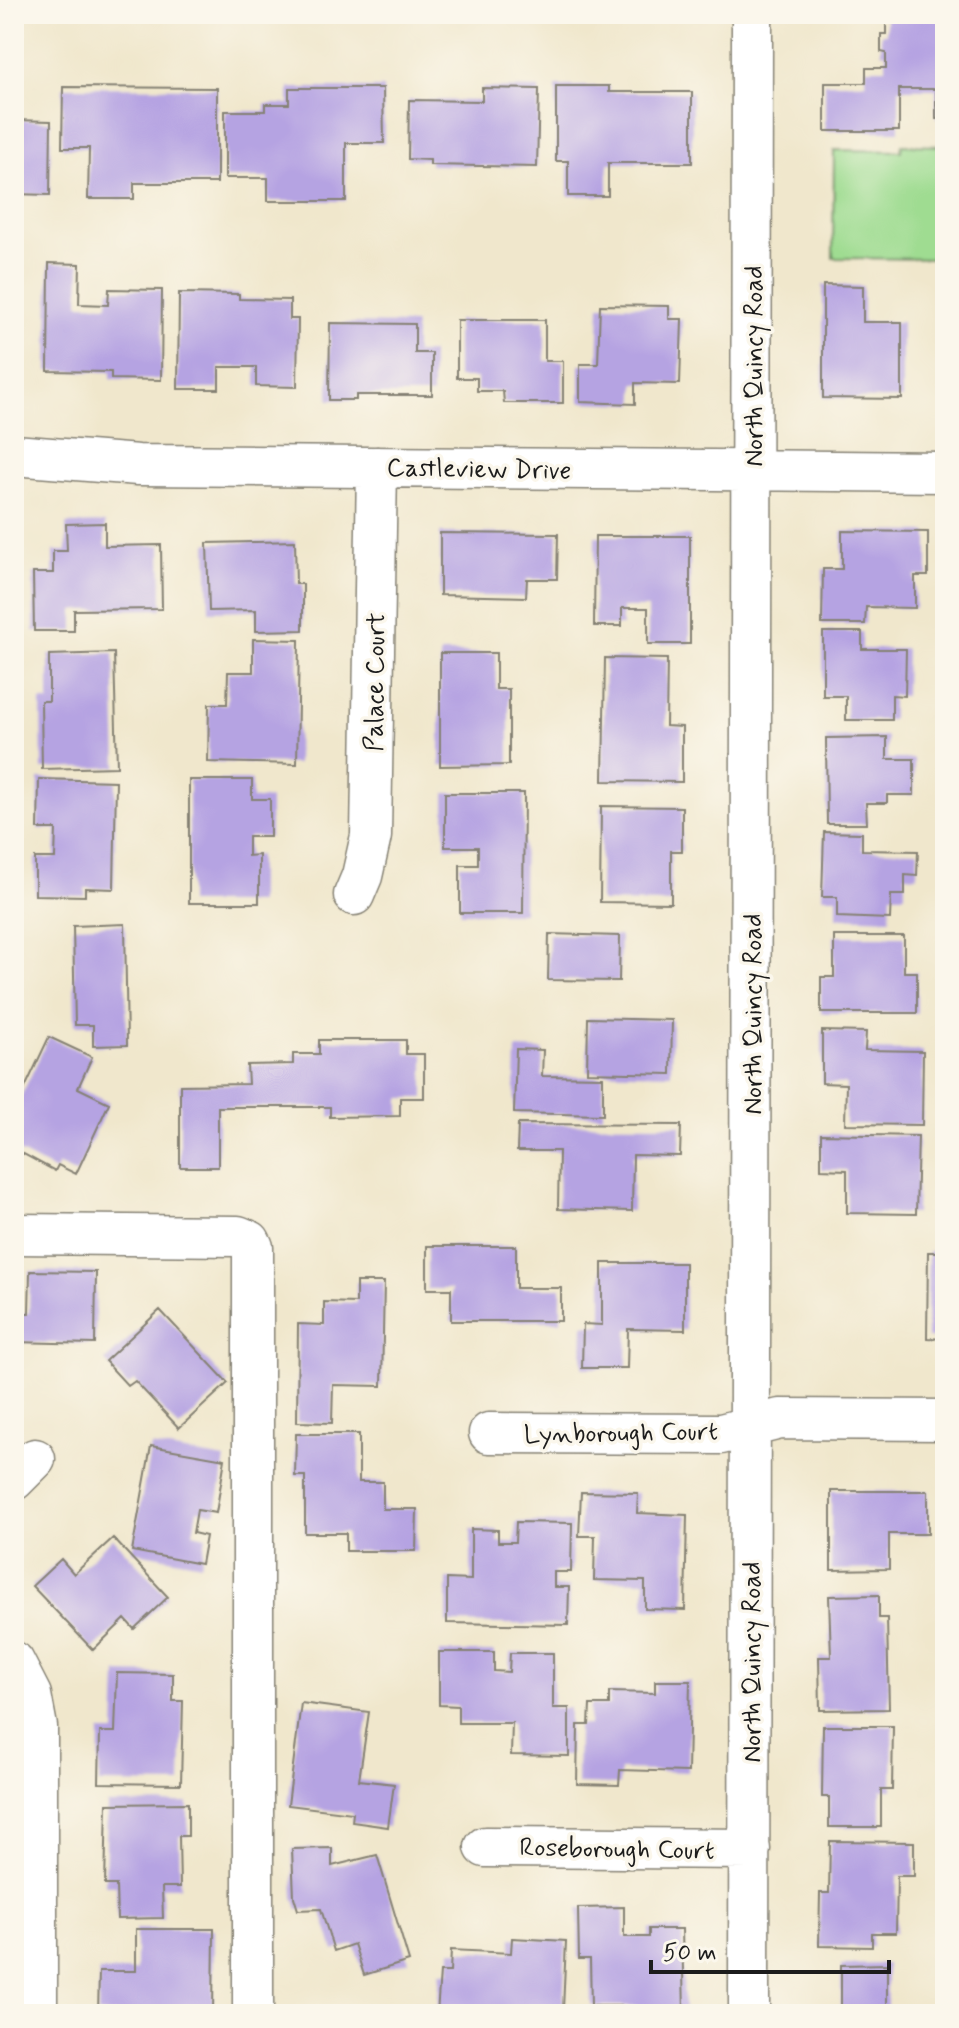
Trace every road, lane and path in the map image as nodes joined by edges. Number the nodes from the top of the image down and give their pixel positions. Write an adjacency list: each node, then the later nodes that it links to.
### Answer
1 (752, 14): 4 (street, North Quincy Road)
2 (14, 455): 3 (street, Castleview Drive)
3 (377, 467): 4 (street, Castleview Drive); 6 (street, Palace Court)
4 (753, 470): 5 (street, Castleview Drive); 9 (street, North Quincy Road)
5 (945, 472)
6 (354, 895)
7 (14, 1234): 15 (street)
8 (945, 1420): 9 (street, Lynborough Court)
9 (752, 1426): 10 (street, Lynborough Court); 13 (street, North Quincy Road)
10 (489, 1433)
11 (14, 1662): 14 (street)
12 (485, 1847): 13 (street, Roseborough Court)
13 (750, 1849): 16 (street, North Quincy Road)
14 (37, 2014)
15 (253, 2014)
16 (749, 2014)

